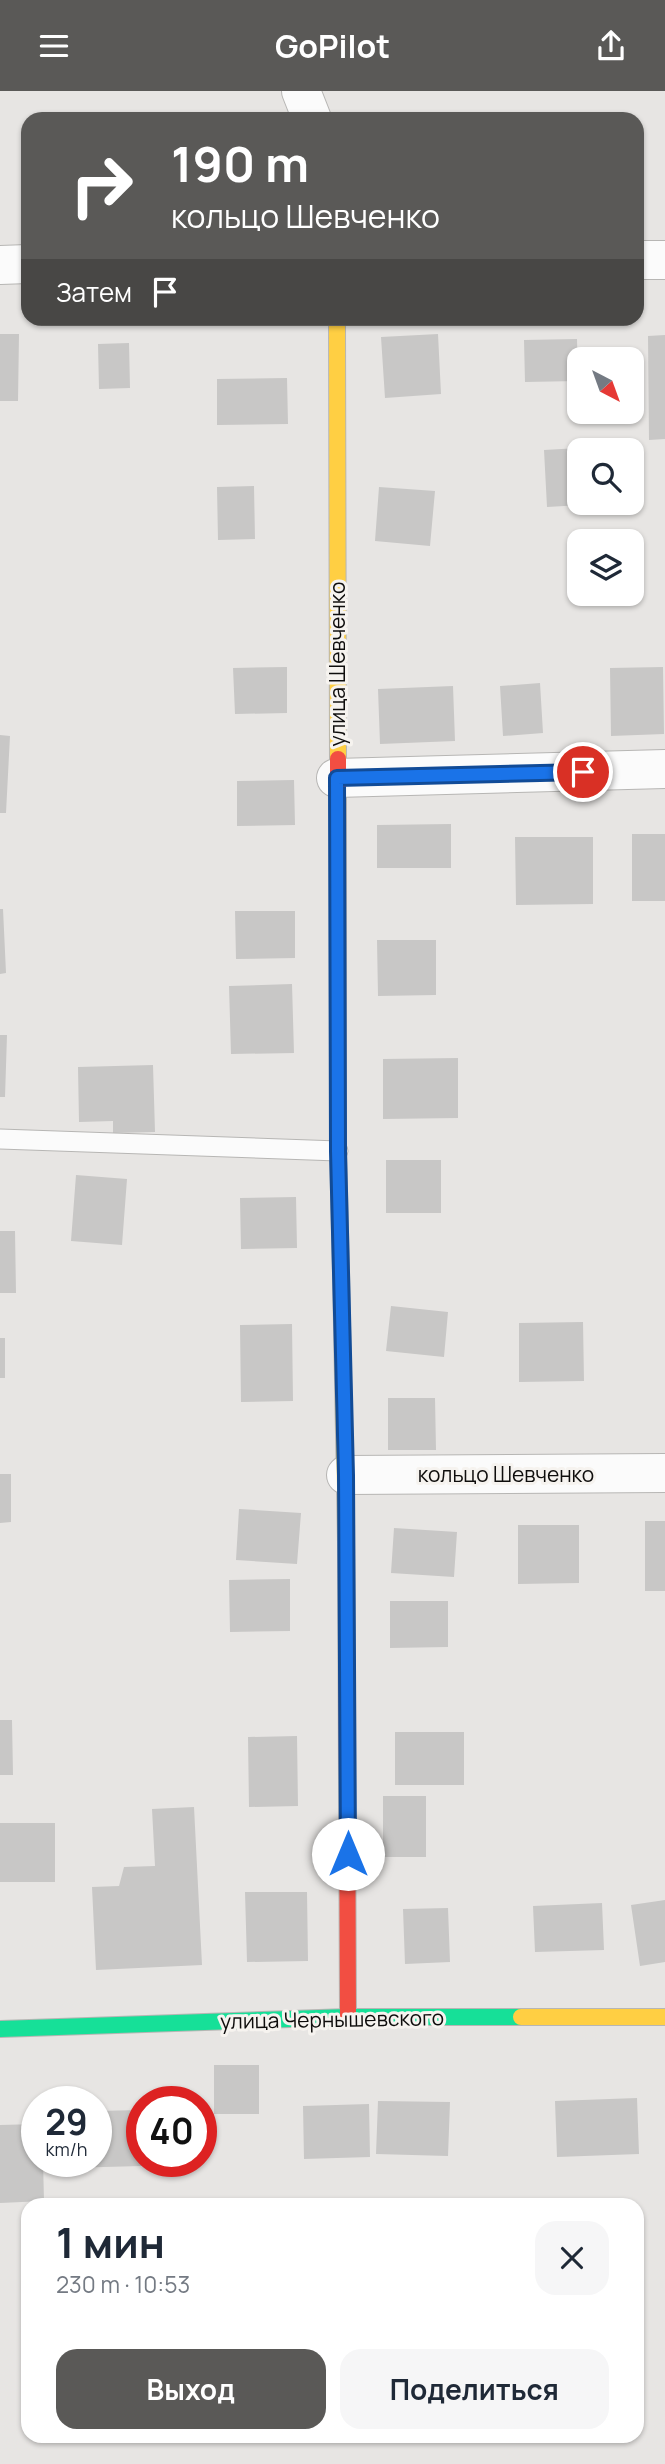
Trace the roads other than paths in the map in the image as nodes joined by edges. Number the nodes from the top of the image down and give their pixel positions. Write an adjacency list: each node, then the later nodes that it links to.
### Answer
1 (302, 91): 2 (street)
2 (310, 112)
3 (644, 260): 4 (street)
4 (665, 260)
5 (21, 264): 6 (street)
6 (0, 265)
7 (337, 326): 9 (street, улица Шевченко)
8 (665, 769): 9 (street)
9 (337, 778): 11 (street, улица Шевченко)
10 (0, 1139): 11 (lane)
11 (338, 1151): 13 (street, улица Шевченко)
12 (665, 1473): 13 (street, кольцо Шевченко)
13 (346, 1475): 14 (street, улица Шевченко)
14 (348, 2017): 15 (street, улица Чернышевского); 16 (street, улица Чернышевского)
15 (665, 2017)
16 (0, 2029)

